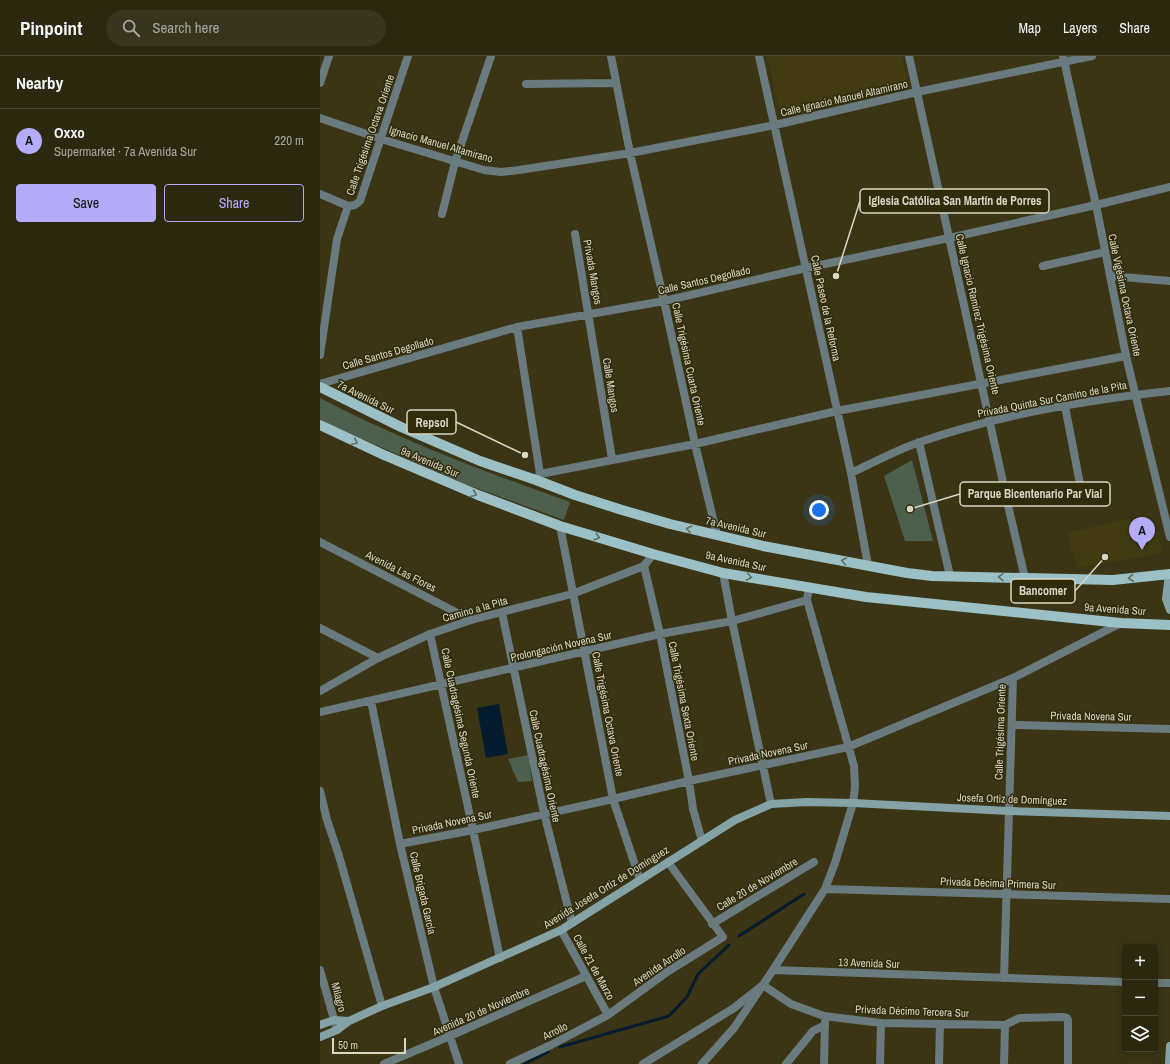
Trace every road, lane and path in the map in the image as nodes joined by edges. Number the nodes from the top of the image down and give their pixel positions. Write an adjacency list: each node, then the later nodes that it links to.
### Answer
1 (329, 56): 9 (street)
2 (408, 56): 15 (street, Calle Trigésima Octava Oriente)
3 (491, 56): 17 (street)
4 (611, 56): 10 (street, Calle Trigésima Cuarta Oriente)
5 (759, 56): 14 (street, Calle Paseo de la Reforma)
6 (909, 56): 12 (street, Calle Ignacio Ramírez Trigésima Oriente)
7 (1092, 56): 8 (street, Calle Ignacio Manuel Altamirano)
8 (1063, 59): 12 (street, Calle Ignacio Manuel Altamirano); 20 (street, Calle Vigésima Octava Oriente)
9 (320, 83)
10 (616, 83): 11 (street); 16 (street, Calle Trigésima Cuarta Oriente)
11 (526, 84)
12 (917, 92): 14 (street, Calle Ignacio Manuel Altamirano); 24 (street, Calle Ignacio Ramírez Trigésima Oriente)
13 (320, 118): 15 (street, Ignacio Manuel Altamirano)
14 (774, 125): 16 (street, Calle Ignacio Manuel Altamirano); 27 (street, Calle Paseo de la Reforma)
15 (381, 139): 17 (street, Ignacio Manuel Altamirano); 21 (street, Calle Trigésima Octava Oriente)
16 (630, 153): 17 (street, Ignacio Manuel Altamirano); 30 (street, Calle Trigésima Cuarta Oriente)
17 (455, 162): 22 (street)
18 (1170, 187): 20 (street, Calle Santos Degollado)
19 (320, 194): 21 (street)
20 (1096, 205): 24 (street, Calle Santos Degollado); 25 (street, Calle Vigésima Octava Oriente)
21 (348, 206): 33 (street, Calle Trigésima Octava Oriente)
22 (442, 214)
23 (575, 234): 31 (street, Privada Mangos)
24 (949, 238): 27 (street, Calle Santos Degollado); 36 (street, Calle Ignacio Ramírez Trigésima Oriente)
25 (1105, 252): 26 (street); 28 (street, Calle Vigésima Octava Oriente)
26 (1043, 266)
27 (806, 268): 30 (street, Calle Santos Degollado); 41 (street, Calle Paseo de la Reforma)
28 (1110, 276): 29 (street); 34 (street, Calle Vigésima Octava Oriente)
29 (1170, 281)
30 (664, 301): 31 (street, Calle Santos Degollado); 45 (street, Calle Trigésima Cuarta Oriente)
31 (589, 314): 32 (street, Calle Santos Degollado); 46 (street, Calle Mangos)
32 (517, 327): 35 (street, Calle Santos Degollado); 48 (street)
33 (320, 355)
34 (1126, 356): 36 (street); 39 (street, Calle Vigésima Octava Oriente)
35 (320, 384)
36 (982, 384): 41 (street); 42 (street, Calle Ignacio Ramírez Trigésima Oriente)
37 (320, 387): 48 (main road, 7a Avenida Sur)
38 (1170, 391): 39 (street, Privada Quinta Sur Camino de la Pita)
39 (1135, 395): 40 (street, Privada Quinta Sur Camino de la Pita); 52 (street, Calle Vigésima Octava Oriente)
40 (1065, 406): 42 (street, Privada Quinta Sur Camino de la Pita); 49 (street)
41 (837, 411): 45 (street); 47 (street, Calle Paseo de la Reforma)
42 (990, 420): 44 (street, Privada Quinta Sur Camino de la Pita); 60 (street, Calle Ignacio Ramírez Trigésima Oriente)
43 (322, 426): 50 (main road, 9a Avenida Sur, one-way to 50)
44 (919, 442): 47 (street, Privada Quinta Sur Camino de la Pita); 59 (street)
45 (695, 444): 46 (street); 51 (street, Calle Trigésima Cuarta Oriente)
46 (612, 459): 48 (street)
47 (851, 473): 55 (street, Calle Paseo de la Reforma)
48 (538, 477): 51 (main road, 7a Avenida Sur, one-way to 48)
49 (1081, 489)
50 (560, 526): 54 (main road, 9a Avenida Sur, one-way to 54); 62 (street, Calle Trigésima Octava Oriente)
51 (717, 535): 55 (main road, 7a Avenida Sur, one-way to 51)
52 (1170, 537)
53 (320, 542): 66 (street, Avenida Las Flores)
54 (653, 554): 56 (street); 57 (main road, 9a Avenida Sur)
55 (868, 565): 59 (main road, 7a Avenida Sur)
56 (644, 566): 62 (street, Camino a la Pita); 72 (street, Calle Trigésima Sexta Oriente)
57 (723, 573): 61 (main road, 9a Avenida Sur, one-way to 61); 67 (street)
58 (1170, 573): 60 (main road, 7a Avenida Sur, one-way to 60); 64 (main road)
59 (950, 576): 60 (main road, 7a Avenida Sur, one-way to 59)
60 (1026, 578)
61 (809, 587): 63 (street); 68 (main road, 9a Avenida Sur)
62 (572, 594): 65 (street, Camino a la Pita); 73 (street, Calle Trigésima Octava Oriente)
63 (807, 600): 67 (street, Prolongación Novena Sur); 83 (street)
64 (1170, 610)
65 (502, 613): 66 (street, Camino a la Pita); 75 (street, Calle Cuadragésima Oriente)
66 (471, 620): 71 (street, Camino a la Pita)
67 (732, 621): 72 (street, Prolongación Novena Sur); 84 (street)
68 (1121, 623): 69 (main road, 9a Avenida Sur); 76 (street, Privada Novena Sur)
69 (1170, 625)
70 (320, 628): 74 (street)
71 (430, 634): 74 (street, Camino a la Pita); 77 (street, Calle Cuadragésima Segunda Oriente)
72 (660, 634): 73 (street, Prolongación Novena Sur); 85 (street, Calle Trigésima Sexta Oriente)
73 (584, 652): 75 (street, Prolongación Novena Sur); 87 (street, Calle Trigésima Octava Oriente)
74 (378, 658): 78 (street, Camino a la Pita)
75 (513, 668): 77 (street, Prolongación Novena Sur); 91 (street, Calle Cuadragésima Oriente)
76 (1013, 678): 81 (street, Calle Trigésima Oriente); 83 (street, Privada Novena Sur)
77 (441, 684): 79 (street, Prolongación Novena Sur); 93 (street, Calle Cuadragésima Segunda Oriente)
78 (320, 690)
79 (371, 701): 80 (street, Prolongación Novena Sur); 95 (street, Calle Brigada García)
80 (320, 712)
81 (1012, 725): 82 (street, Privada Novena Sur); 90 (street, Calle Trigésima Oriente)
82 (1170, 729)
83 (848, 746): 84 (street, Privada Novena Sur); 88 (street)
84 (762, 765): 85 (street, Privada Novena Sur); 89 (street)
85 (689, 780): 87 (street, Privada Novena Sur); 94 (street, Calle Trigésima Sexta Oriente)
86 (320, 791): 115 (street)
87 (613, 799): 91 (street, Privada Novena Sur); 98 (street, Calle Trigésima Octava Oriente)
88 (853, 803): 89 (main road, Avenida Josefa Ortiz de Domínguez); 90 (main road, Josefa Ortiz de Domínguez); 99 (street)
89 (771, 804): 94 (main road, Avenida Josefa Ortiz de Domínguez)
90 (1009, 811): 92 (main road, Josefa Ortiz de Domínguez); 100 (street, Calle Trigésima Oriente)
91 (544, 813): 93 (street, Privada Novena Sur); 102 (street, Calle Cuadragésima Oriente)
92 (1170, 816)
93 (473, 830): 95 (street, Privada Novena Sur); 105 (street, Calle Cuadragésima Segunda Oriente)
94 (702, 841): 96 (main road, Avenida Josefa Ortiz de Domínguez)
95 (400, 844): 114 (street, Calle Brigada García)
96 (668, 862): 98 (main road, Avenida Josefa Ortiz de Domínguez); 103 (street)
97 (814, 862): 103 (street, Calle 20 de Noviembre)
98 (640, 880): 102 (main road, Avenida Josefa Ortiz de Domínguez)
99 (825, 888): 100 (street, Privada Décima Primera Sur); 107 (street)
100 (1006, 895): 101 (street, Privada Décima Primera Sur); 109 (street, Calle Trigésima Oriente)
101 (1170, 899)
102 (572, 923): 104 (main road, Avenida Josefa Ortiz de Domínguez)
103 (712, 924): 116 (street, Avenida Arrollo)
104 (561, 930): 105 (main road, Avenida Josefa Ortiz de Domínguez); 108 (street, Calle 21 de Marzo)
105 (500, 958): 114 (main road, Avenida Josefa Ortiz de Domínguez)
106 (320, 970): 117 (street, Milagro)
107 (773, 970): 109 (street, 13 Avenida Sur); 113 (street)
108 (586, 976): 116 (street, Calle 21 de Marzo); 125 (street, Avenida 20 de Noviembre)
109 (1004, 978): 110 (street, 13 Avenida Sur)
110 (1122, 982)
111 (1158, 982): 112 (street)
112 (1170, 983)
113 (762, 984): 119 (street, Privada Décimo Tercera Sur); 131 (street); 132 (street)
114 (434, 987): 115 (main road, Avenida Josefa Ortiz de Domínguez); 125 (street, Calle Brigada García)
115 (382, 1006): 118 (main road, Avenida Josefa Ortiz de Domínguez)
116 (608, 1015): 130 (street, Arrollo)
117 (334, 1020): 118 (main road, Avenida Josefa Ortiz de Domínguez); 122 (main road, Avenida Josefa Ortiz de Domínguez); 124 (street, Milagro)
118 (350, 1021): 124 (main road, Avenida Josefa Ortiz de Domínguez)
119 (825, 1021): 120 (street, Privada Décimo Tercera Sur); 133 (street); 134 (street)
120 (881, 1023): 121 (street, Privada Décimo Tercera Sur); 135 (street)
121 (940, 1024): 123 (street, Privada Décimo Tercera Sur); 136 (street)
122 (320, 1025)
123 (1005, 1025): 137 (street); 138 (street, Privada Décimo Tercera Sur)
124 (338, 1030): 126 (main road, Avenida Josefa Ortiz de Domínguez)
125 (450, 1036): 128 (street, Avenida 20 de Noviembre); 129 (street, Calle Brigada García)
126 (320, 1037)
127 (1170, 1046): 139 (main road)
128 (384, 1064)
129 (459, 1064)
130 (510, 1064)
131 (643, 1064)
132 (702, 1064)
133 (786, 1064)
134 (824, 1064)
135 (880, 1064)
136 (939, 1064)
137 (1004, 1064)
138 (1068, 1064)
139 (1169, 1064)

